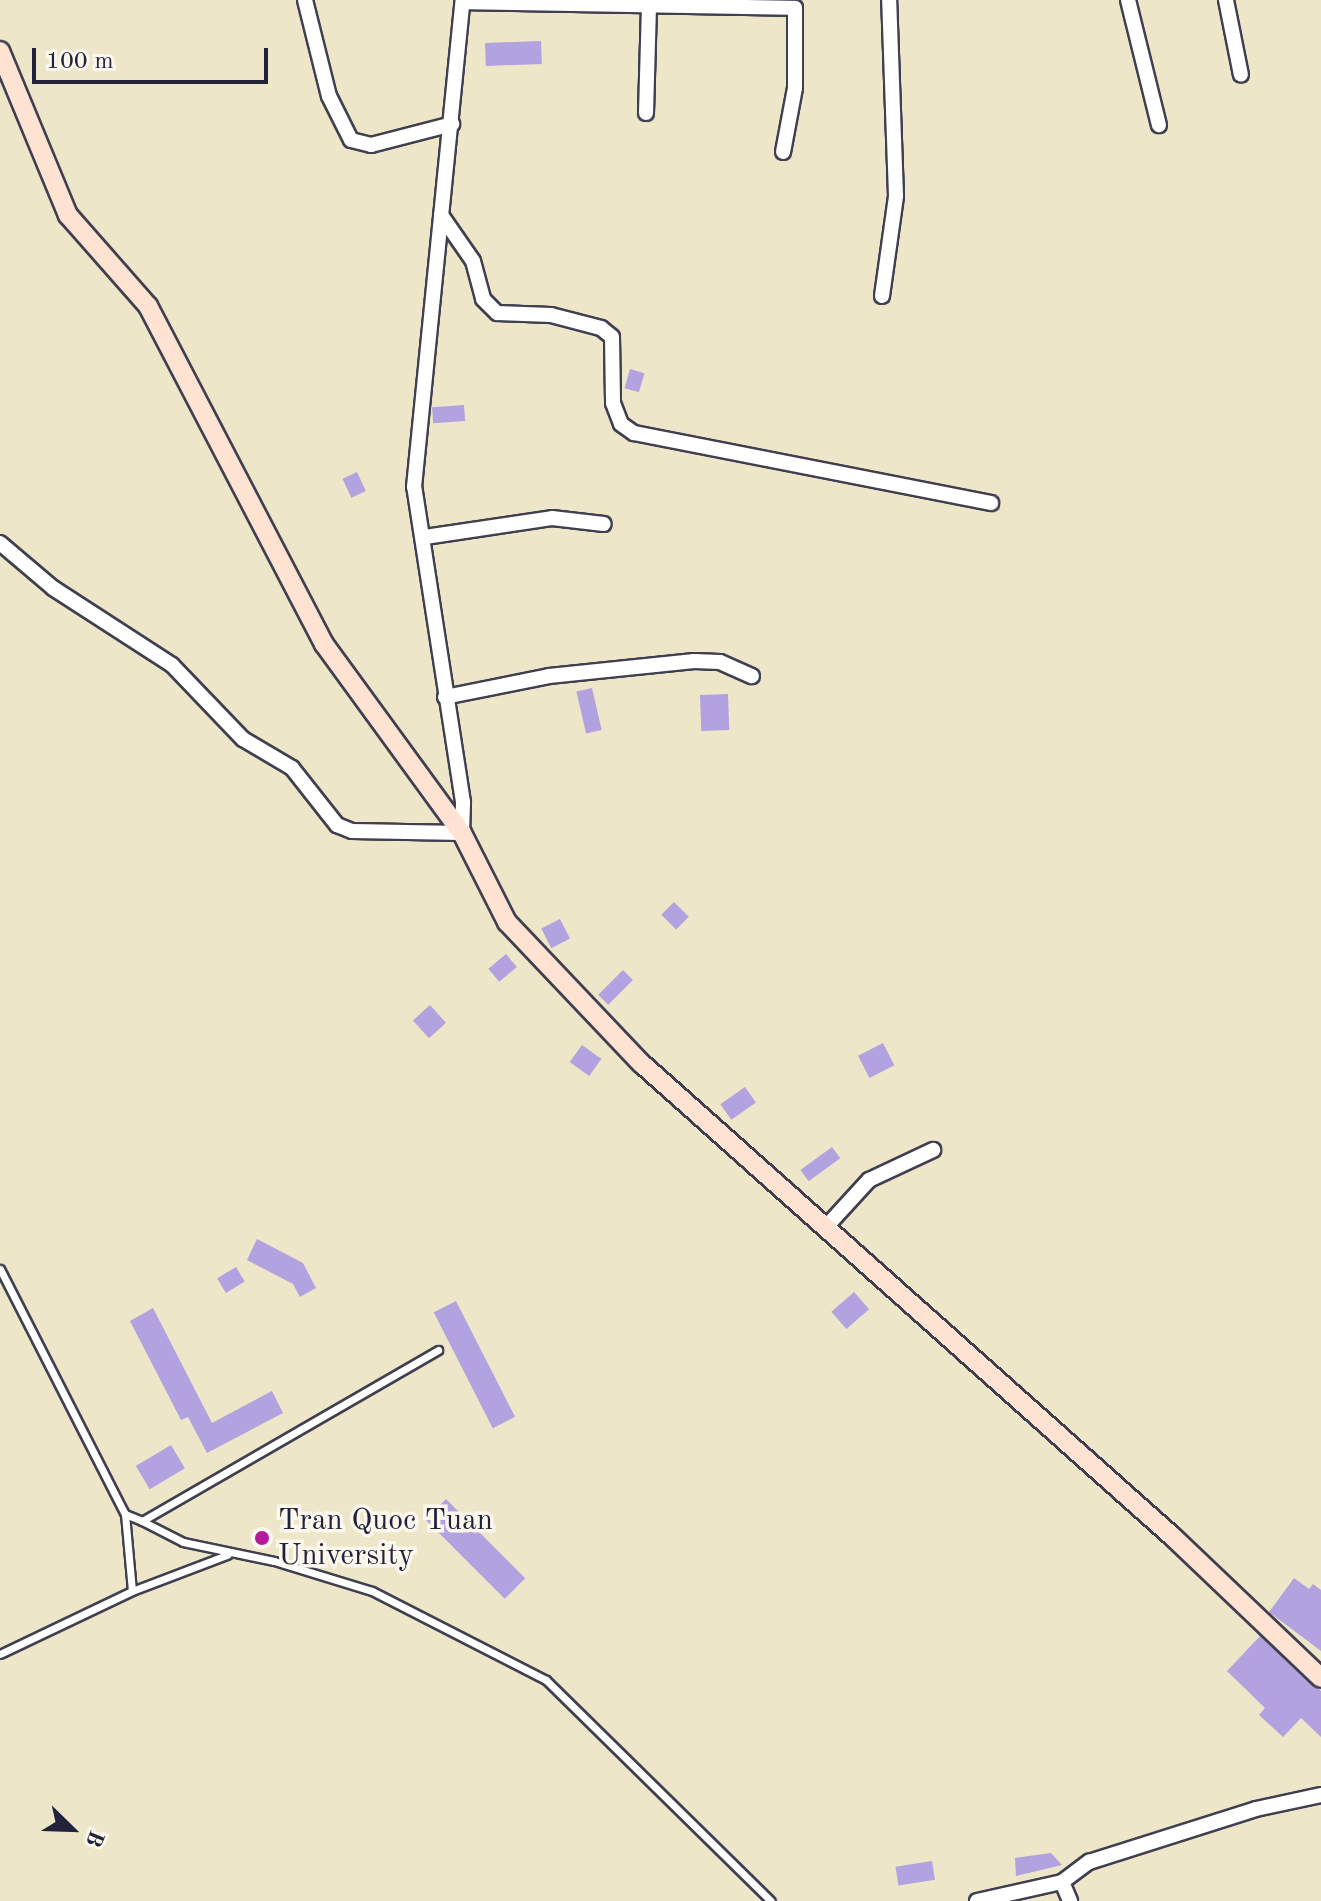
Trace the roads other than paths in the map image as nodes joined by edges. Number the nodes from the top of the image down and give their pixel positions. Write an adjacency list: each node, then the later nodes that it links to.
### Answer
1 (305, 0): 11 (street)
2 (889, 0): 15 (street)
3 (1128, 0): 12 (street)
4 (1226, 0): 9 (street)
5 (463, 1): 7 (street); 11 (street)
6 (794, 4): 7 (street); 13 (street)
7 (649, 7): 10 (street)
8 (0, 51): 22 (street)
9 (1241, 75)
10 (646, 113)
11 (452, 124): 14 (street)
12 (1159, 125)
13 (783, 152)
14 (441, 215): 16 (street); 18 (street)
15 (882, 296)
16 (991, 503)
17 (604, 524): 18 (street)
18 (425, 537): 21 (street)
19 (0, 543): 22 (street)
20 (752, 676): 21 (street)
21 (445, 697): 22 (street)
22 (462, 833): 24 (street)
23 (933, 1150): 24 (street)
24 (826, 1227): 32 (street)
25 (0, 1269): 27 (lane)
26 (438, 1350): 28 (lane)
27 (125, 1514): 28 (lane); 30 (lane)
28 (142, 1521): 29 (lane)
29 (229, 1555): 30 (lane); 35 (lane)
30 (132, 1591): 31 (lane)
31 (0, 1654)
32 (1321, 1678)
33 (1321, 1795): 34 (street)
34 (1062, 1882): 36 (street); 37 (street)
35 (771, 1901)
36 (977, 1901)
37 (1070, 1901)

